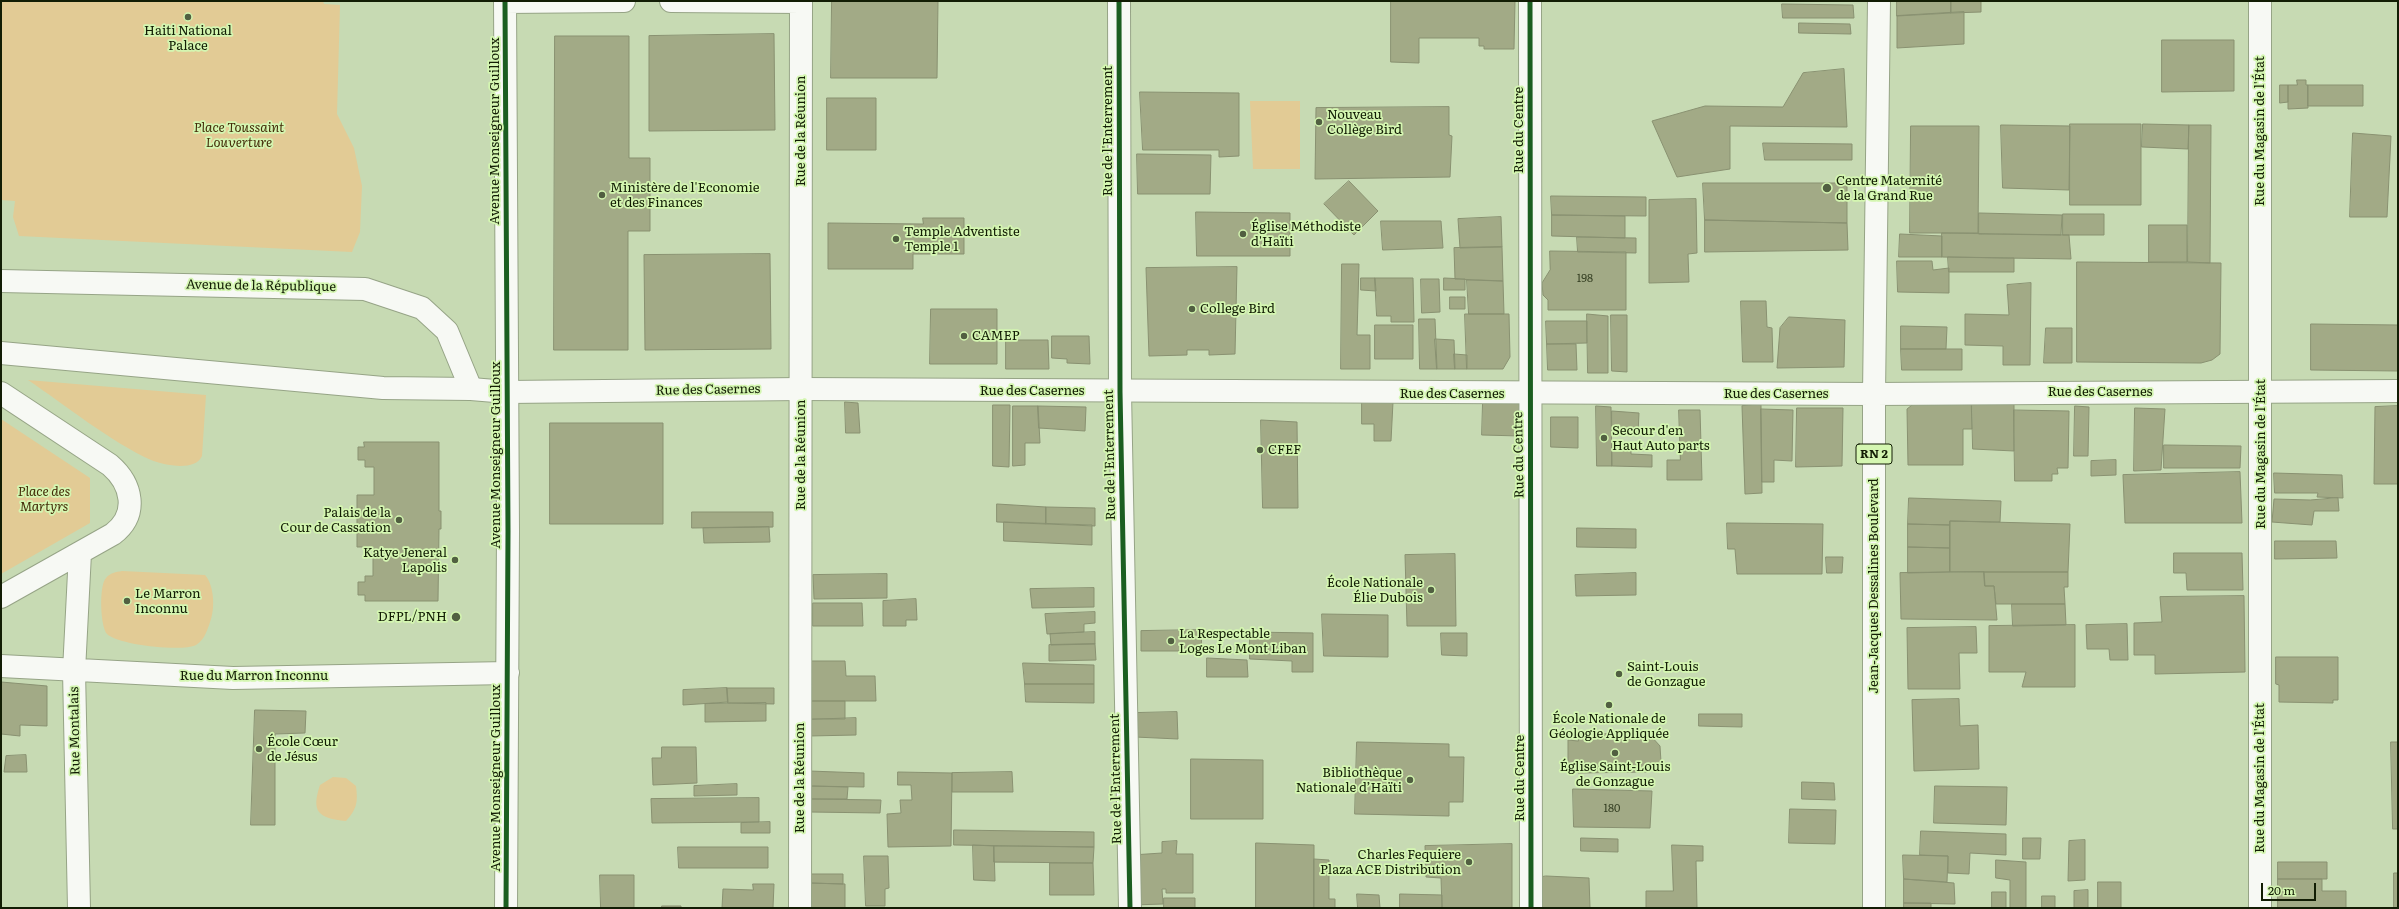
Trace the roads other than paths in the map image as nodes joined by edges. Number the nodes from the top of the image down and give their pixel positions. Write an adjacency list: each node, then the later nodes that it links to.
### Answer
1 (506, 1): 2 (street); 15 (street, Avenue Monseigneur Guilloux)
2 (624, 1)
3 (671, 1): 4 (street)
4 (801, 1): 12 (street, Rue de la Réunion)
5 (1119, 1): 16 (street, Rue de l'Enterrement)
6 (1530, 1): 18 (street, Rue du Centre)
7 (1879, 1): 19 (street, Jean-Jacques Dessalines Boulevard / RN 2)
8 (2260, 1): 13 (street, Rue du Magasin de l'État)
9 (1, 281): 11 (street, Avenue de la République)
10 (1, 353): 11 (street)
11 (471, 389): 15 (street)
12 (801, 389): 15 (street, Rue des Casernes); 16 (street, Rue des Casernes); 27 (street, Rue de la Réunion)
13 (2261, 391): 14 (street, Rue des Casernes); 19 (street, Rue des Casernes); 31 (street, Rue du Magasin de l'État)
14 (2398, 391)
15 (507, 392): 24 (street, Avenue Monseigneur Guilloux)
16 (1120, 392): 18 (street, Rue des Casernes); 28 (street, Rue de l'Enterrement)
17 (1, 393): 20 (street)
18 (1529, 394): 19 (street, Rue des Casernes); 29 (street, Rue du Centre)
19 (1874, 394): 30 (street, Jean-Jacques Dessalines Boulevard / RN 2)
20 (80, 554): 21 (street); 23 (street, Rue Montalais)
21 (1, 597)
22 (1, 666): 23 (street, Rue du Marron Inconnu)
23 (74, 671): 24 (street, Rue du Marron Inconnu); 25 (street, Rue Montalais)
24 (508, 673): 26 (street, Avenue Monseigneur Guilloux)
25 (79, 908)
26 (506, 908)
27 (800, 908)
28 (1130, 908)
29 (1530, 908)
30 (1874, 908)
31 (2260, 908)

